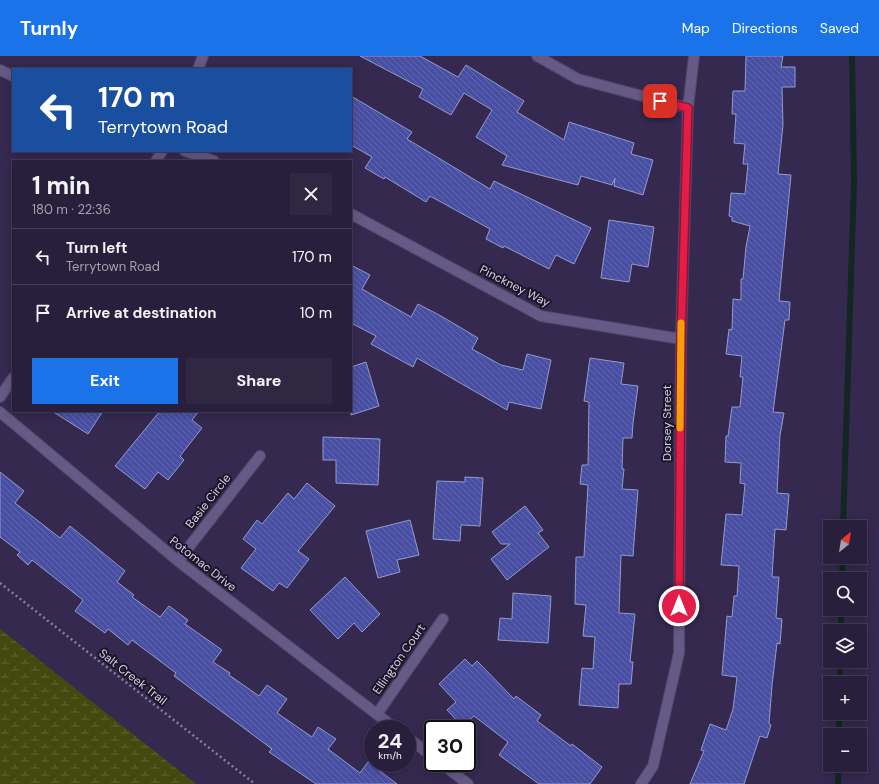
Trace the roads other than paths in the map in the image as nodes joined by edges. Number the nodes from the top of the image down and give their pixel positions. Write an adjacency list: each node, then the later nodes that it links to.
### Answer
1 (203, 56): 4 (street)
2 (537, 56): 7 (street)
3 (694, 56): 7 (street, Dorsey Street)
4 (198, 68)
5 (0, 70): 6 (street)
6 (12, 76)
7 (688, 108): 11 (street, Dorsey Street)
8 (188, 152): 9 (street)
9 (211, 160)
10 (352, 215): 11 (street, Pinckney Way)
11 (681, 339): 24 (street, Dorsey Street)
12 (12, 379): 13 (street)
13 (0, 397)
14 (0, 412): 16 (street, Potomac Drive)
15 (260, 456): 16 (street, Basie Circle)
16 (178, 561): 18 (street, Potomac Drive)
17 (443, 619): 18 (street, Ellington Court)
18 (377, 714): 19 (street, Potomac Drive)
19 (385, 720)
20 (416, 744): 21 (street)
21 (424, 750)
22 (452, 772): 23 (street)
23 (468, 784)
24 (641, 784)

